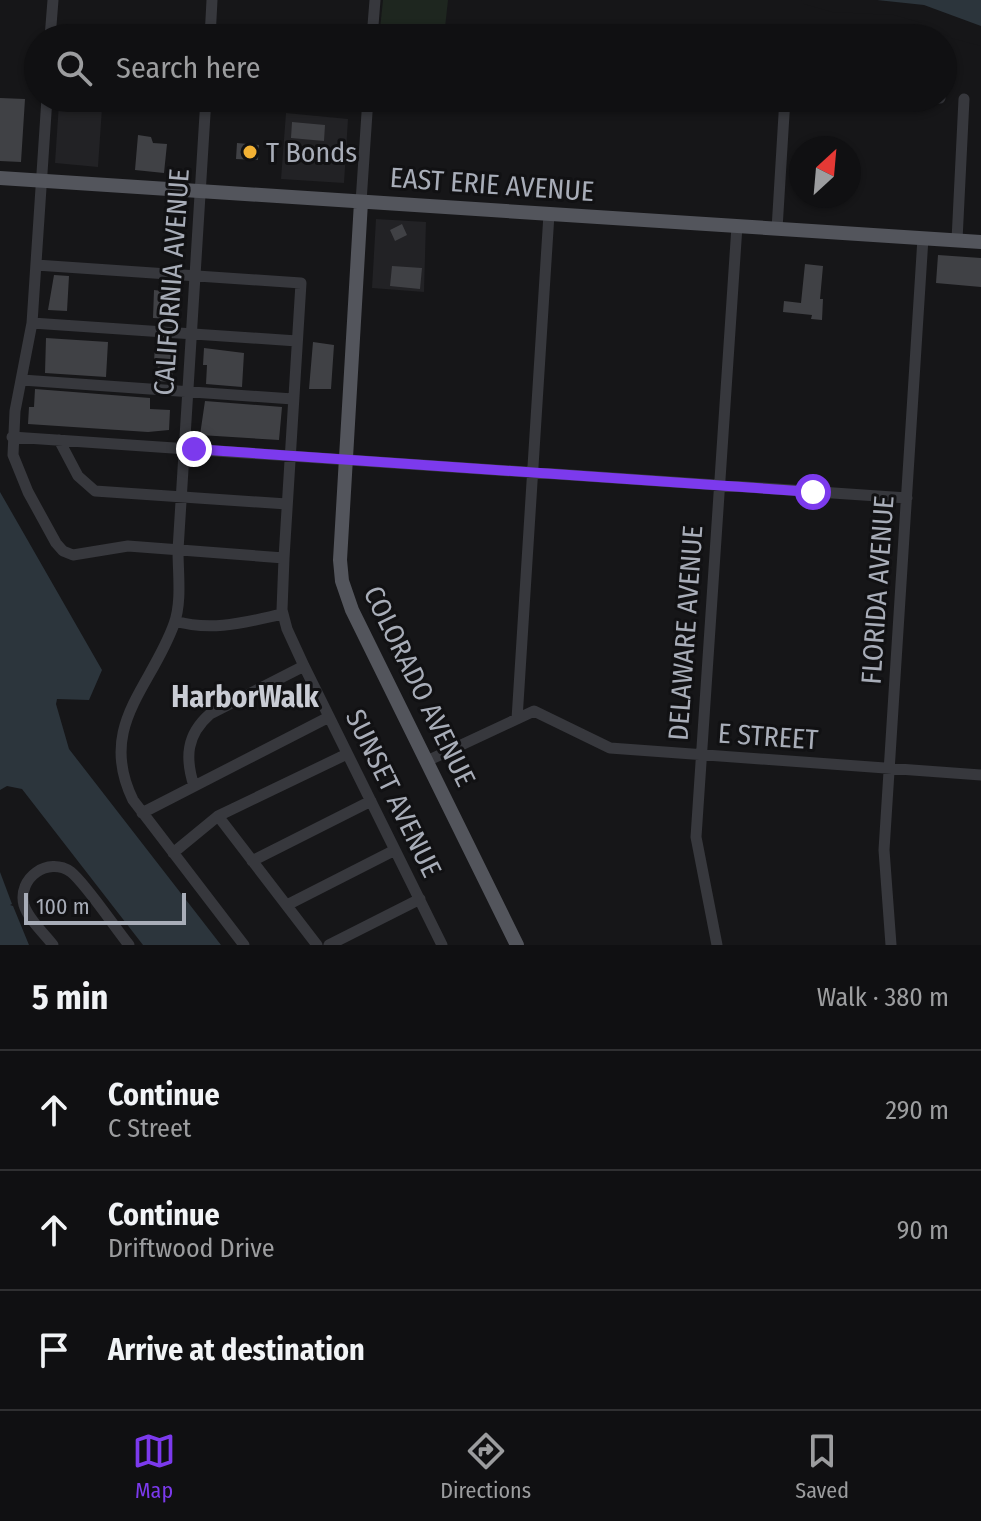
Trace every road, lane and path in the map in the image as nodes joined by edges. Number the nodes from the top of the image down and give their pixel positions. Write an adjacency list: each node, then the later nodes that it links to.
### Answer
1 (53, 0): 4 (street)
2 (212, 0): 5 (street)
3 (375, 0): 6 (street)
4 (51, 24)
5 (211, 24)
6 (373, 24)
7 (964, 99): 20 (street)
8 (46, 112): 13 (street)
9 (205, 112): 14 (street, CALIFORNIA AVENUE)
10 (367, 112): 15 (street, COLORADO AVENUE)
11 (784, 112): 18 (street)
12 (0, 178): 13 (main road, EAST ERIE AVENUE)
13 (42, 180): 14 (main road, EAST ERIE AVENUE); 22 (street)
14 (201, 189): 15 (main road, EAST ERIE AVENUE); 23 (street, CALIFORNIA AVENUE)
15 (361, 202): 16 (main road, EAST ERIE AVENUE); 34 (main road, COLORADO AVENUE)
16 (549, 214): 17 (main road, EAST ERIE AVENUE); 35 (street)
17 (737, 226): 18 (main road, EAST ERIE AVENUE); 36 (street, DELAWARE AVENUE)
18 (777, 229): 19 (main road, EAST ERIE AVENUE)
19 (923, 238): 20 (main road, EAST ERIE AVENUE); 38 (street, FLORIDA AVENUE)
20 (957, 240): 21 (main road, EAST ERIE AVENUE)
21 (981, 242)
22 (36, 265): 23 (street); 24 (street)
23 (195, 276): 25 (street, CALIFORNIA AVENUE); 26 (street, SUNSET AVENUE)
24 (32, 323): 25 (street); 27 (street)
25 (191, 333): 26 (street); 28 (street, CALIFORNIA AVENUE)
26 (297, 341): 29 (street, SUNSET AVENUE)
27 (22, 380): 28 (street); 30 (street)
28 (188, 391): 29 (street); 32 (street, CALIFORNIA AVENUE)
29 (293, 399): 33 (street, SUNSET AVENUE)
30 (12, 437): 31 (street); 40 (street)
31 (59, 440): 32 (street); 37 (street)
32 (184, 448): 33 (street); 37 (street, CALIFORNIA AVENUE)
33 (290, 456): 34 (street); 39 (street, SUNSET AVENUE)
34 (345, 459): 35 (street); 49 (main road, COLORADO AVENUE)
35 (532, 472): 36 (street); 46 (street)
36 (719, 486): 38 (street); 48 (street, DELAWARE AVENUE)
37 (181, 497): 39 (street); 40 (street, CALIFORNIA AVENUE)
38 (907, 498): 50 (street, FLORIDA AVENUE)
39 (287, 504): 41 (street, SUNSET AVENUE)
40 (178, 550): 41 (street); 43 (street, CALIFORNIA AVENUE)
41 (284, 558): 42 (street, SUNSET AVENUE)
42 (283, 614): 43 (street); 44 (street, SUNSET AVENUE)
43 (175, 621): 54 (street, CALIFORNIA AVENUE)
44 (304, 666): 45 (street, SUNSET AVENUE); 52 (street)
45 (329, 717): 47 (street, SUNSET AVENUE); 52 (street)
46 (517, 719): 48 (street, E STREET); 49 (street, E STREET)
47 (347, 754): 53 (street, SUNSET AVENUE); 55 (street)
48 (701, 755): 50 (street, E STREET); 68 (street, DELAWARE AVENUE)
49 (427, 761): 67 (main road, COLORADO AVENUE)
50 (890, 769): 51 (street, E STREET); 69 (street, FLORIDA AVENUE)
51 (981, 775)
52 (194, 786): 54 (street)
53 (371, 801): 56 (street, SUNSET AVENUE); 58 (street)
54 (142, 813): 57 (street, CALIFORNIA AVENUE)
55 (218, 816): 57 (street); 58 (street)
56 (395, 850): 59 (street, SUNSET AVENUE); 60 (street)
57 (173, 853): 63 (street, CALIFORNIA AVENUE)
58 (252, 861): 60 (street)
59 (420, 899): 65 (street); 66 (street, SUNSET AVENUE)
60 (287, 905): 64 (street)
61 (53, 945): 62 (street)
62 (129, 945)
63 (244, 945)
64 (317, 945)
65 (329, 945)
66 (442, 945)
67 (517, 945)
68 (717, 945)
69 (891, 945)

